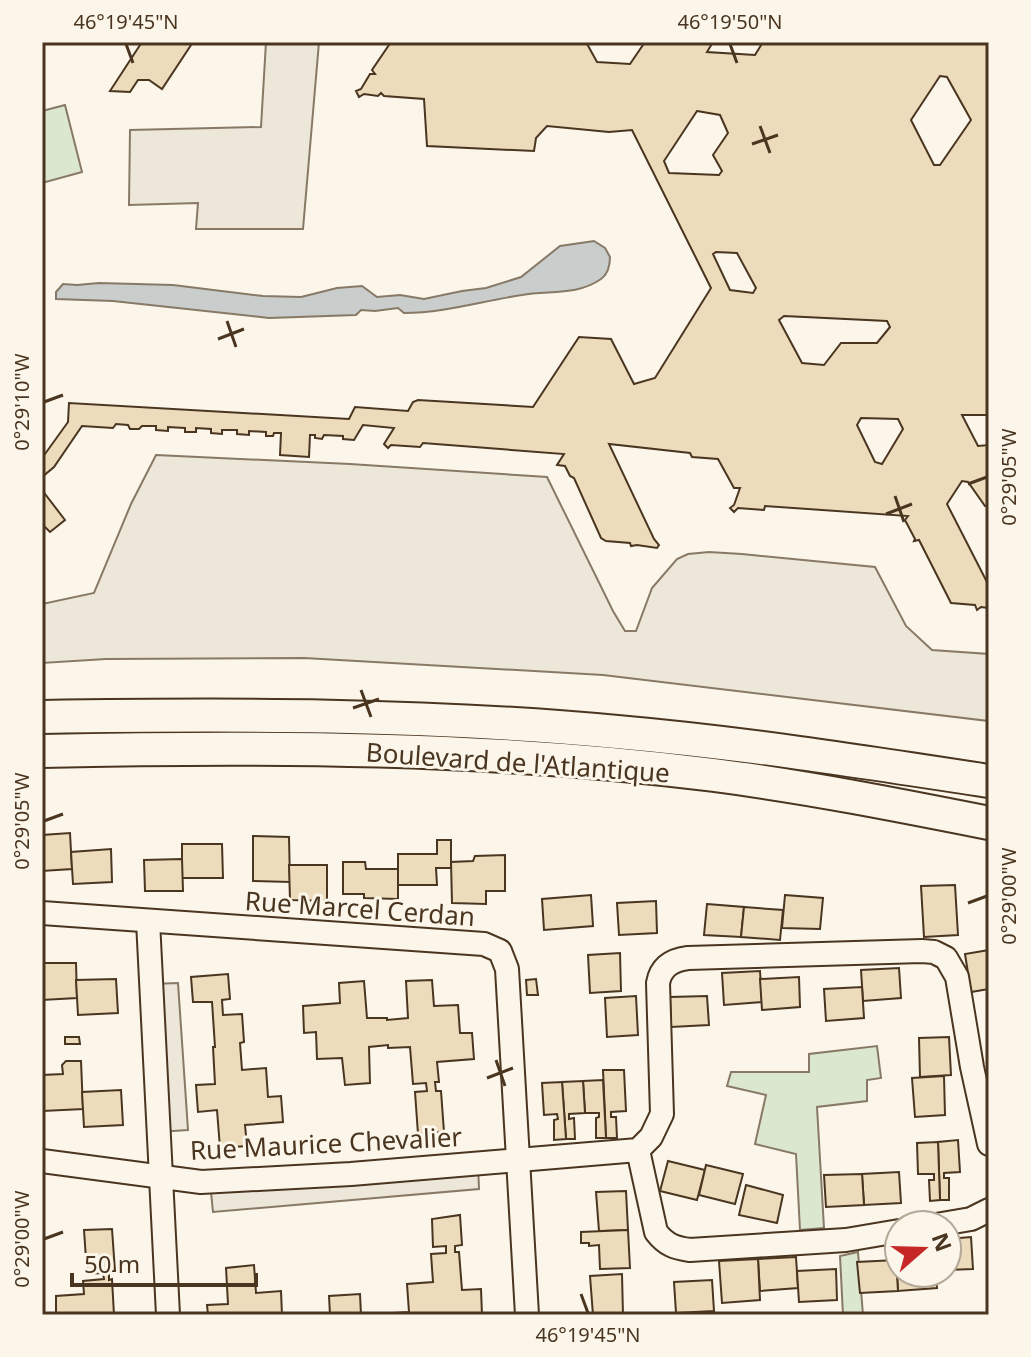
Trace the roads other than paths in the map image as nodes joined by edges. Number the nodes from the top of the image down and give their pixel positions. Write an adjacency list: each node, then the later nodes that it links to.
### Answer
1 (42, 717): 3 (main road, Boulevard de l'Atlantique)
2 (42, 751): 4 (main road, Boulevard de l'Atlantique)
3 (989, 781)
4 (989, 823)
5 (42, 913): 6 (street, Rue Marcel Cerdan)
6 (148, 921): 9 (street, Rue Marcel Cerdan); 11 (street)
7 (989, 1144): 8 (street)
8 (638, 1150): 9 (street, Rue Maurice Chevalier); 14 (street)
9 (517, 1160): 11 (street, Rue Maurice Chevalier); 16 (street, Rue Marcel Cerdan)
10 (42, 1161): 11 (street, Rue Maurice Chevalier)
11 (162, 1176): 15 (street)
12 (989, 1210): 13 (street)
13 (963, 1220)
14 (883, 1234)
15 (168, 1315)
16 (527, 1315)

